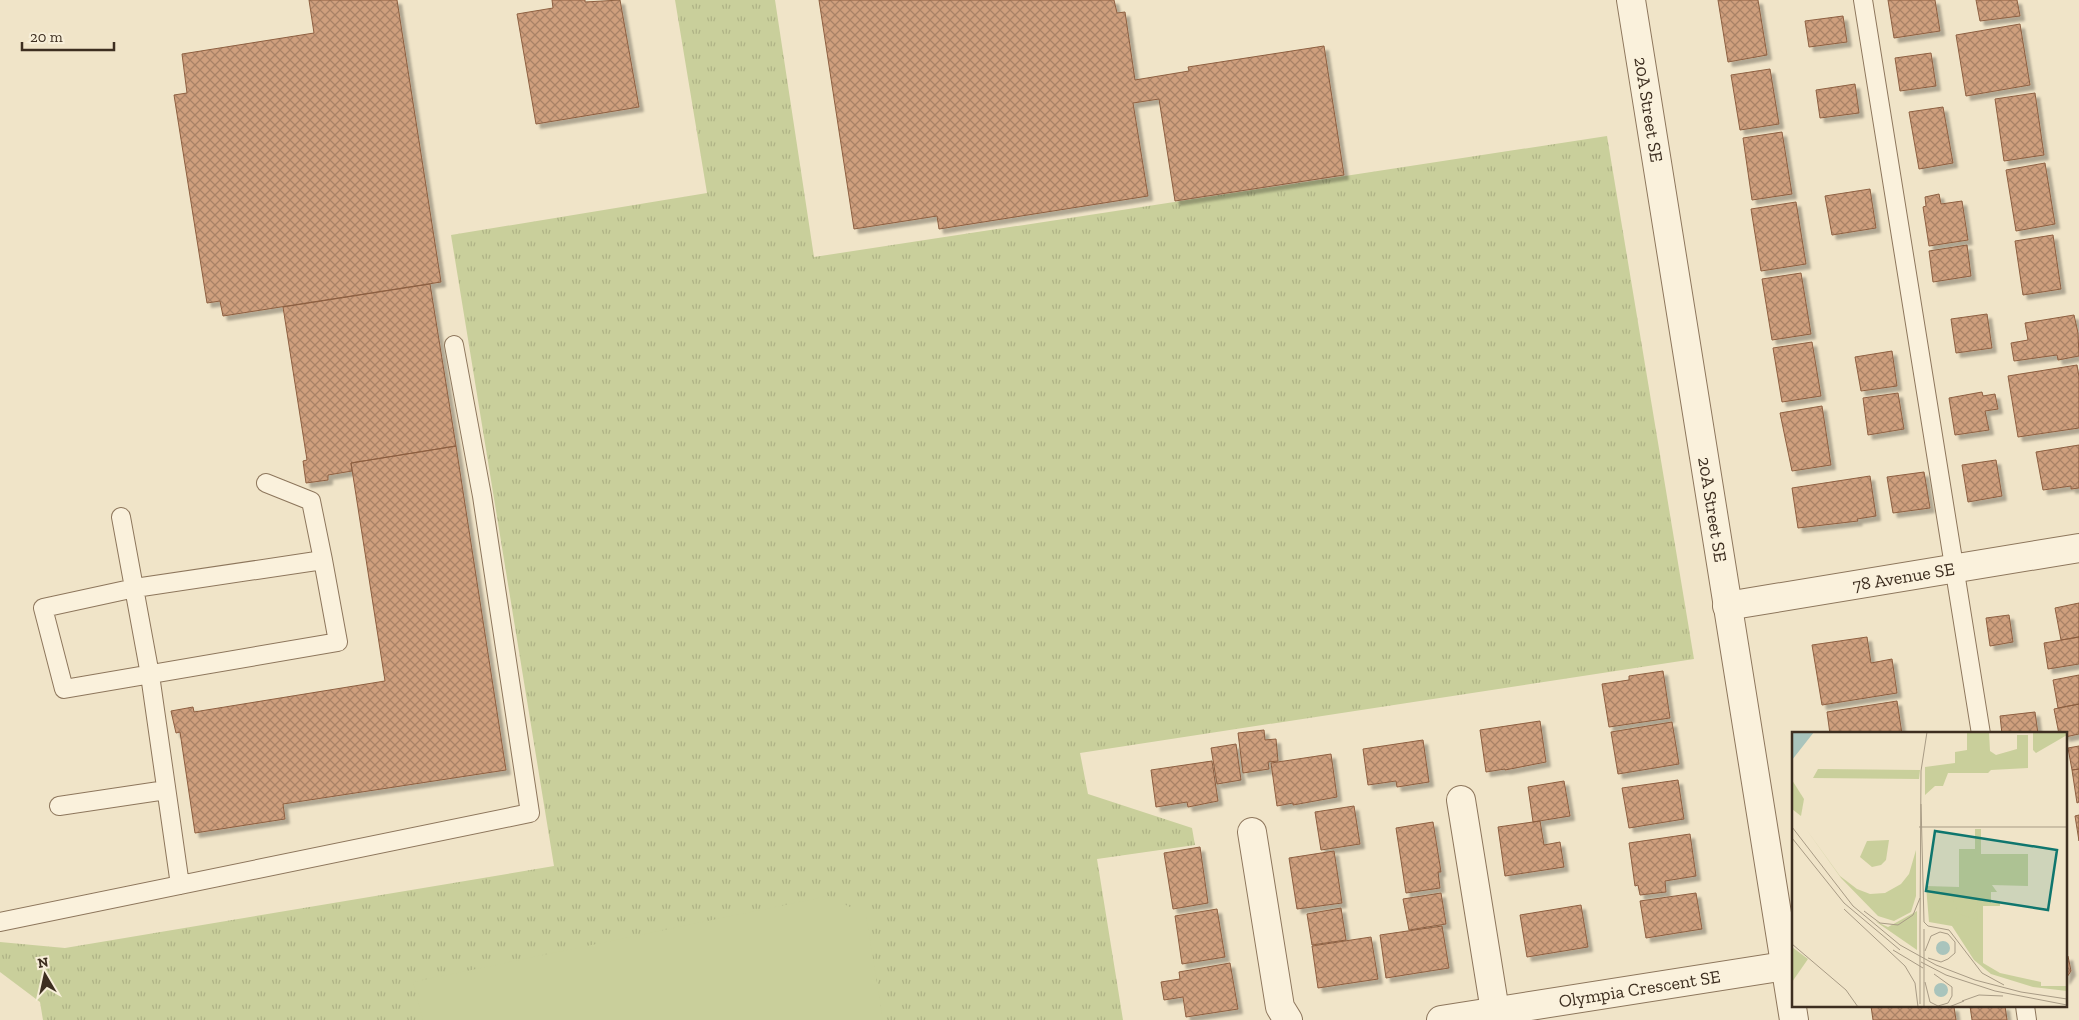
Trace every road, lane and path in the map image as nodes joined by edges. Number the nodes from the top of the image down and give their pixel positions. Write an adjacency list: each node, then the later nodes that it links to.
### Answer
1 (1631, 0): 10 (street, 20A Street SE)
2 (1863, 0): 8 (lane)
3 (454, 346): 17 (lane)
4 (266, 483): 7 (lane)
5 (121, 517): 9 (lane)
6 (2079, 548): 8 (street, 78 Avenue SE)
7 (323, 560): 9 (lane); 11 (lane)
8 (1954, 568): 10 (street, 78 Avenue SE); 12 (lane)
9 (135, 588): 11 (lane); 11 (lane)
10 (1727, 606): 19 (street, 20A Street SE)
11 (150, 675): 13 (lane)
12 (1981, 732)
13 (166, 790): 15 (lane); 17 (lane)
14 (1461, 800): 20 (street)
15 (59, 806)
16 (1252, 832): 21 (street)
17 (180, 885): 18 (lane)
18 (0, 922)
19 (1785, 966): 20 (street, Olympia Crescent SE); 23 (street, 20A Street SE)
20 (1495, 1011): 22 (street, Olympia Crescent SE)
21 (1288, 1020)
22 (1441, 1020)
23 (1794, 1020)

